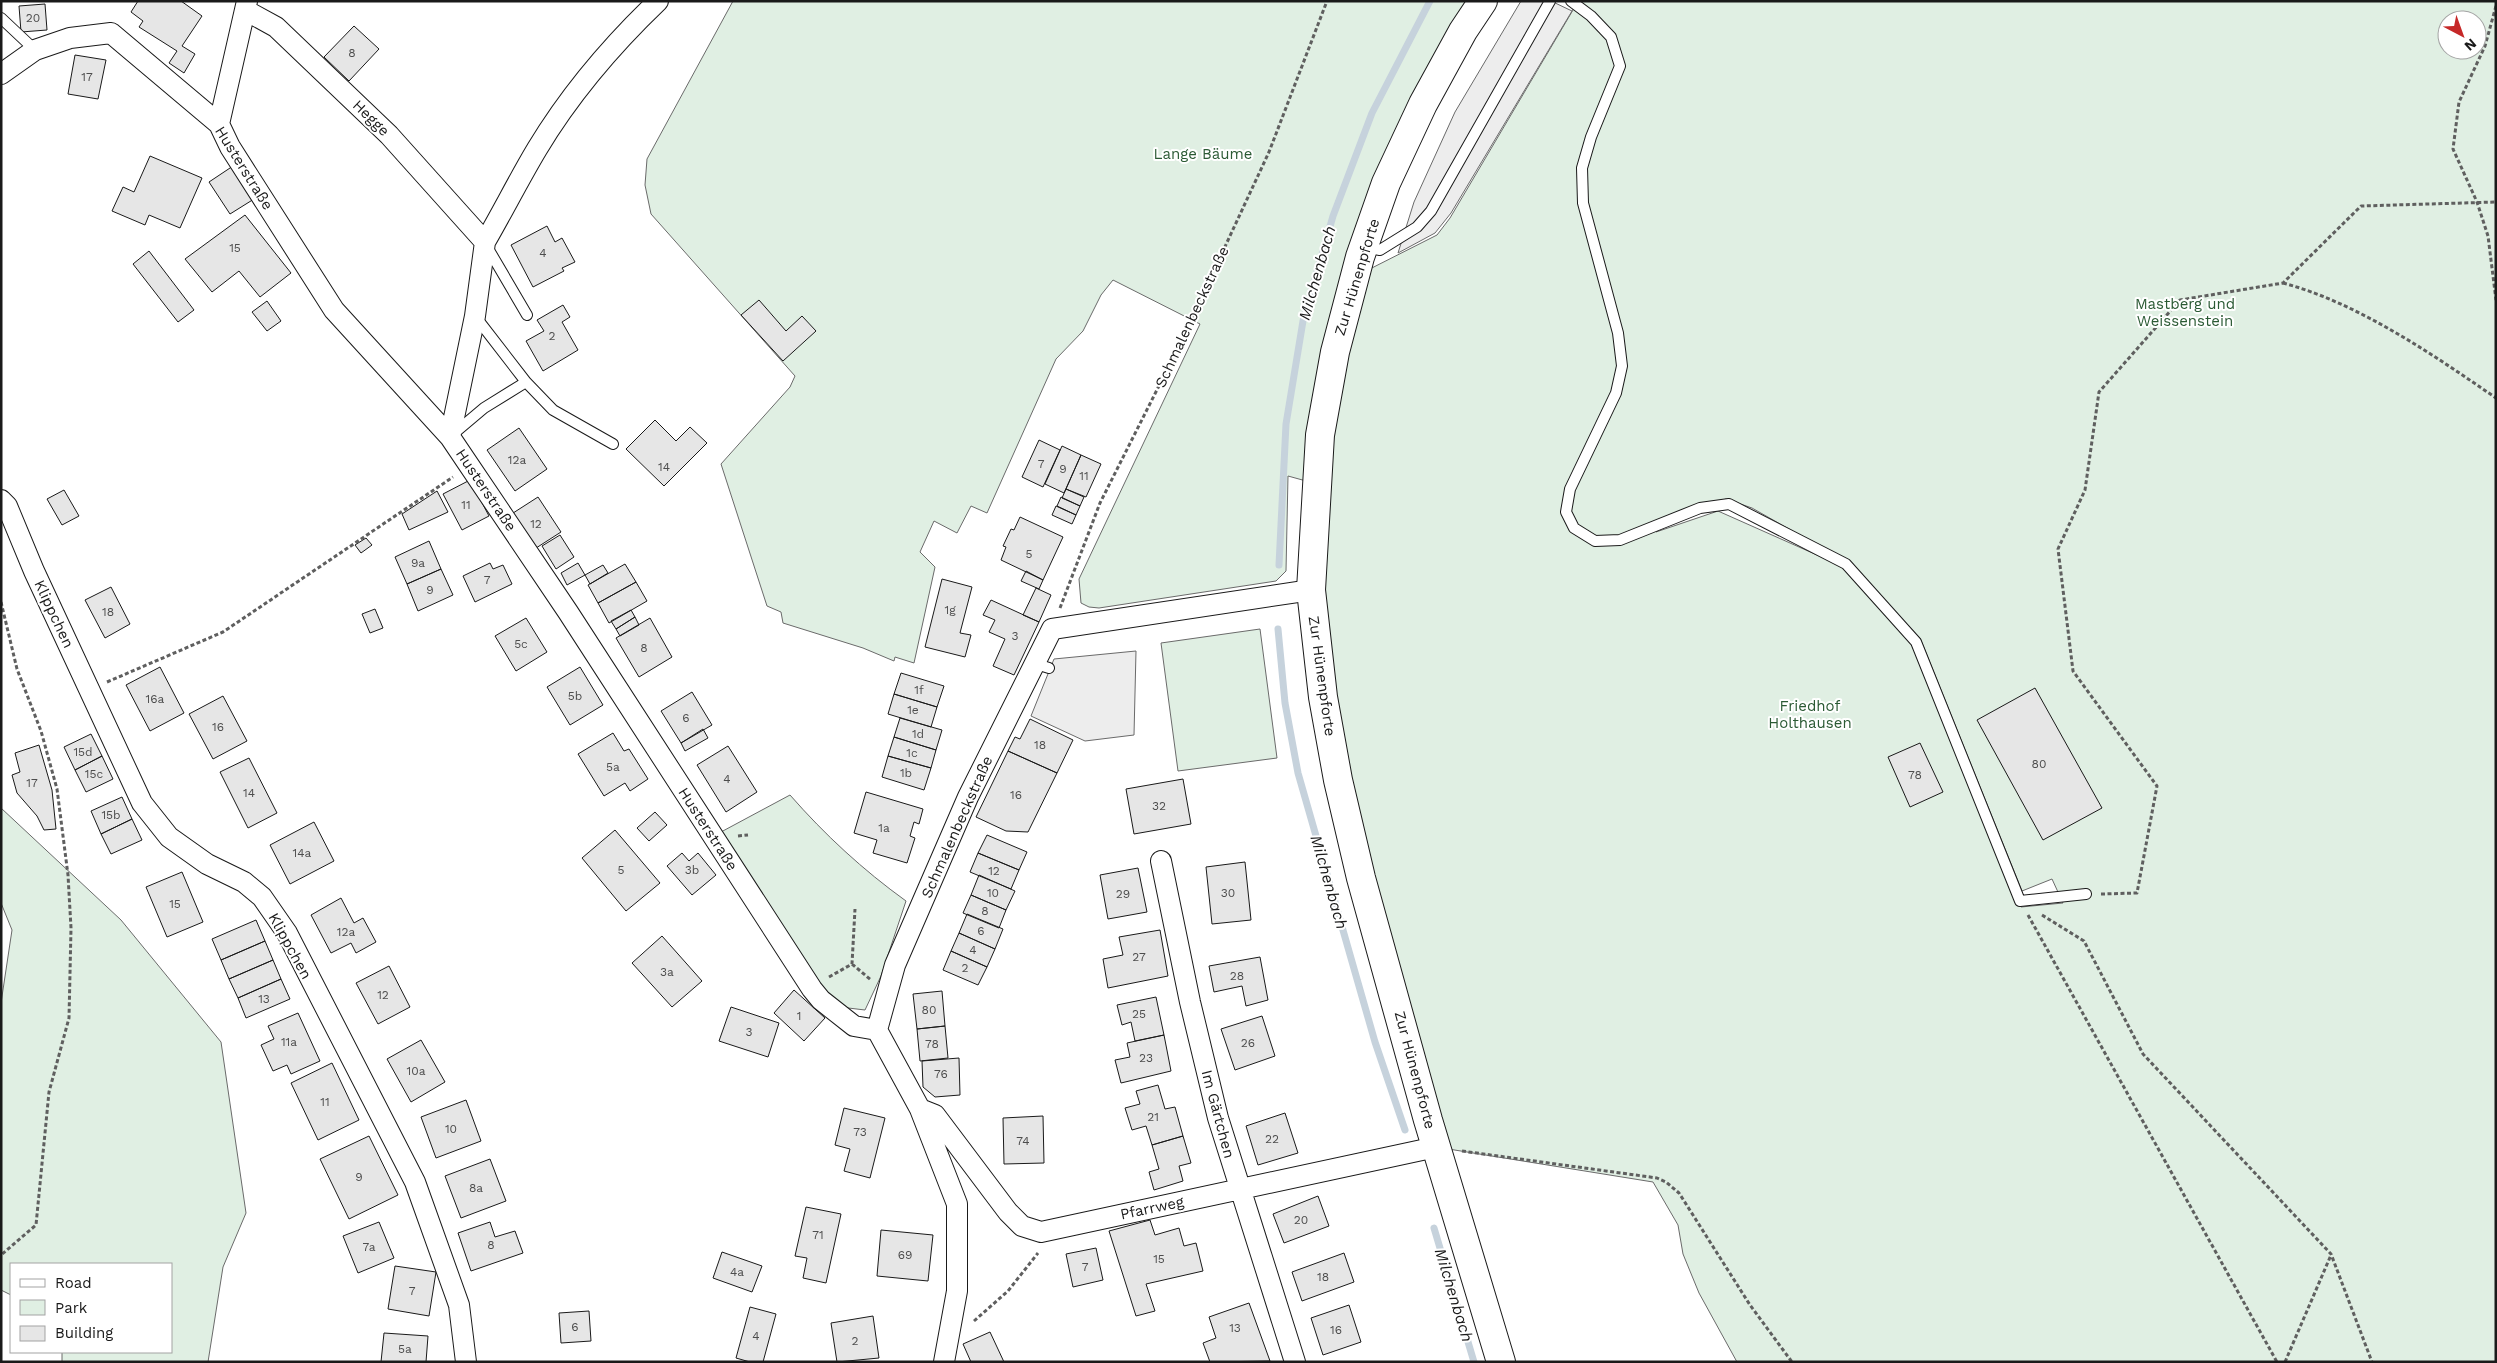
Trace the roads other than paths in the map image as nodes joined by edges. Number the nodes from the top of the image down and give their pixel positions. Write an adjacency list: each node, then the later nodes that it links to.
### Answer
1 (658, 1): 10 (street)
2 (1483, 1): 11 (main road, Zur Hünenpforte)
3 (1550, 1): 11 (lane)
4 (1571, 1): 20 (lane)
5 (246, 6): 9 (street, Hegge); 10 (street, Hegge)
6 (1, 18): 7 (lane)
7 (35, 50): 8 (street, Husterstraße); 9 (street, Husterstraße)
8 (1, 74)
9 (219, 124): 15 (street, Husterstraße)
10 (485, 242): 12 (street); 13 (lane)
11 (1372, 248): 18 (main road, Zur Hünenpforte)
12 (475, 316): 14 (lane); 15 (street)
13 (527, 316)
14 (526, 382): 15 (lane); 16 (lane)
15 (450, 437): 21 (street, Husterstraße)
16 (613, 444)
17 (1, 500): 25 (street, Klippchen)
18 (1311, 590): 21 (street, Schmalenbeckstraße); 23 (main road, Zur Hünenpforte)
19 (1161, 861): 24 (street, Im Gärtchen)
20 (2086, 894)
21 (877, 1030): 22 (street)
22 (920, 1109): 24 (street, Pfarrweg); 26 (street)
23 (1436, 1147): 24 (street, Pfarrweg); 28 (main road, Zur Hünenpforte)
24 (1239, 1189): 27 (street, Im Gärtchen)
25 (466, 1362)
26 (943, 1362)
27 (1295, 1362)
28 (1501, 1362)

